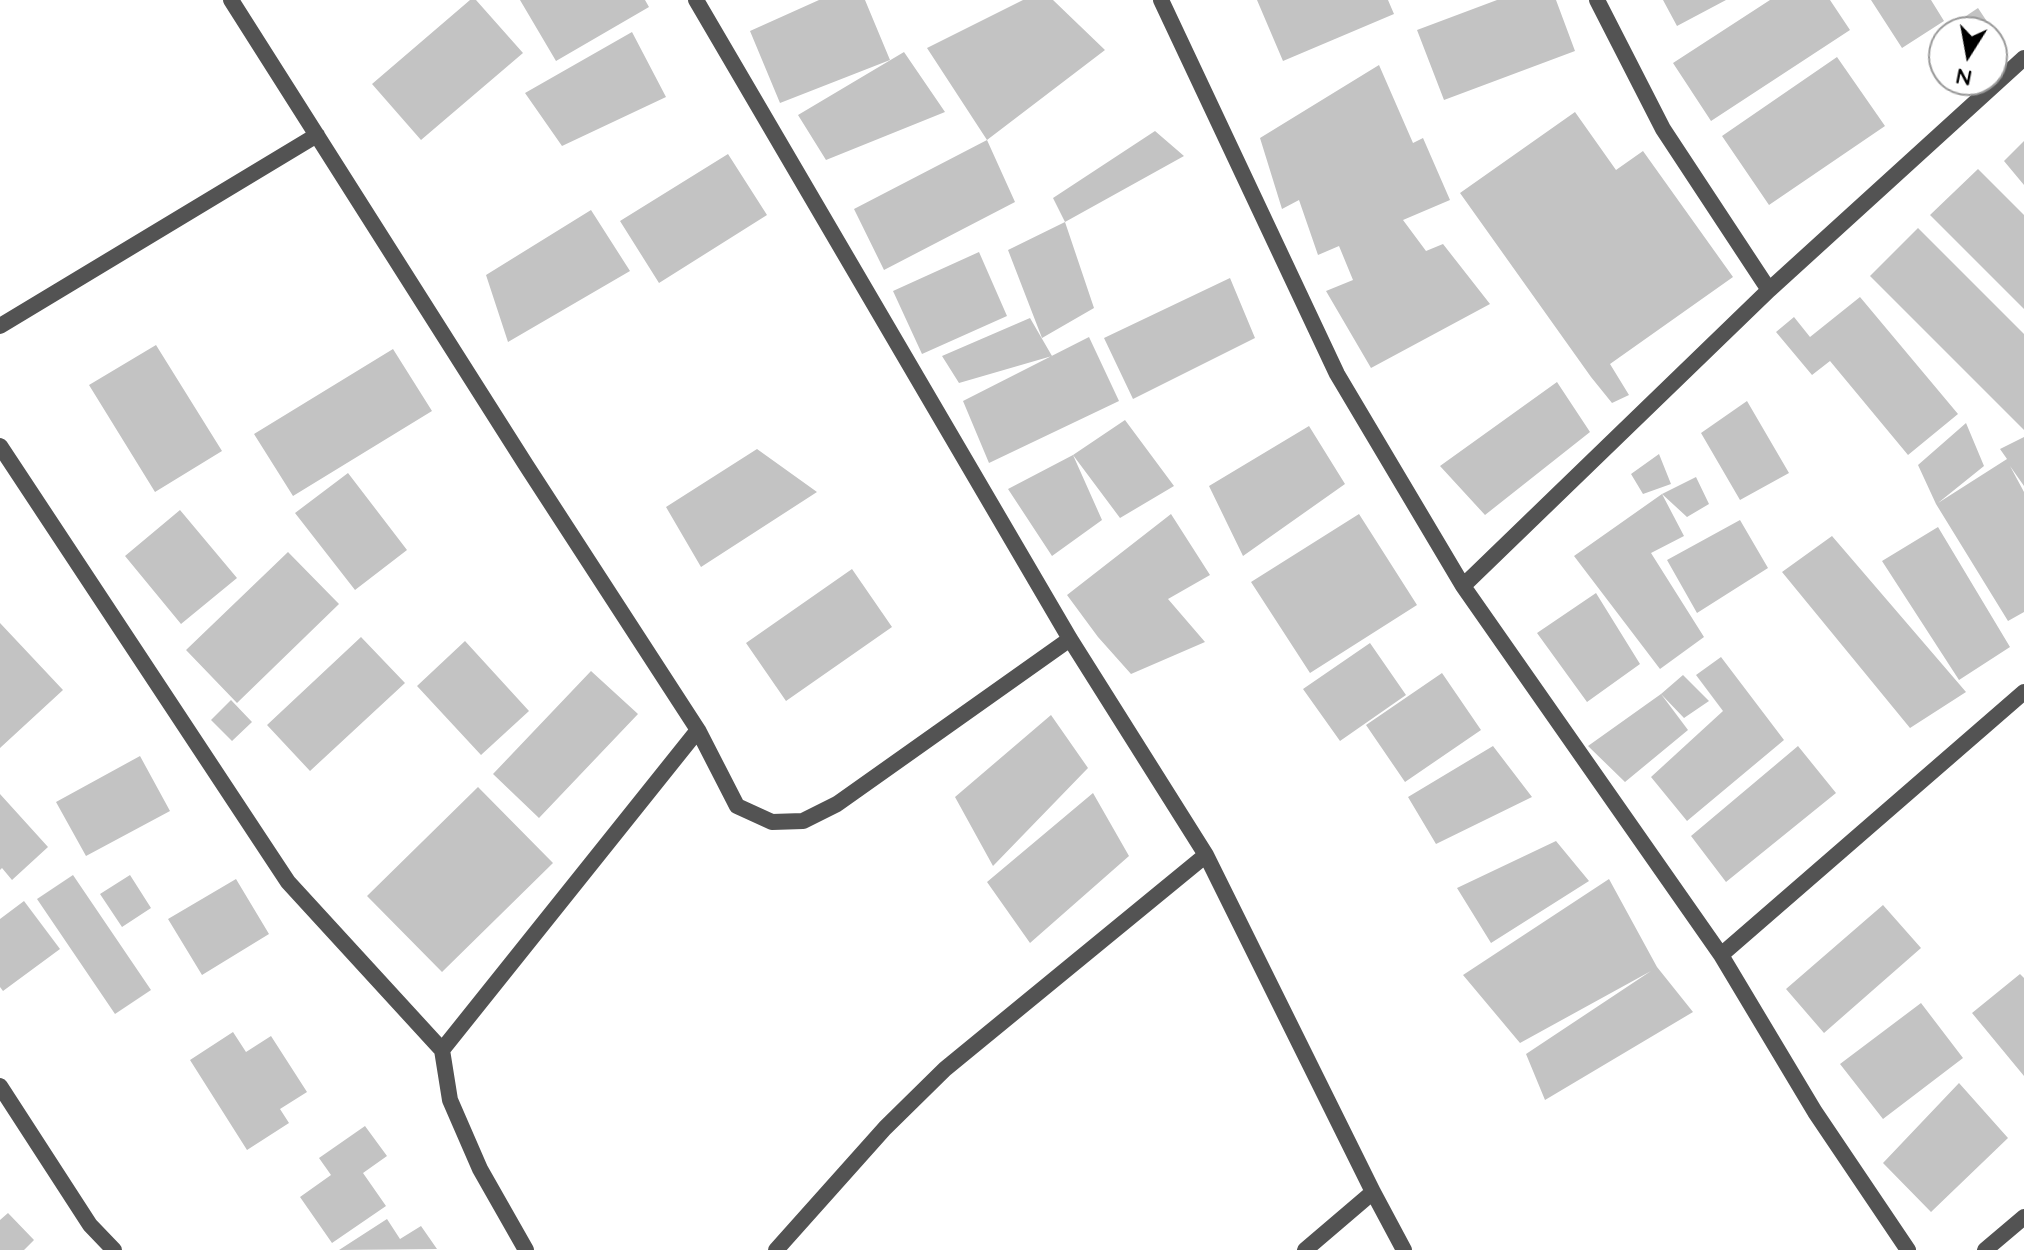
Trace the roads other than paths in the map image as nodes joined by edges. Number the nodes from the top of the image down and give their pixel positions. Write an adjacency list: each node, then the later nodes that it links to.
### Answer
1 (231, 0): 6 (street)
2 (696, 0): 11 (street)
3 (1161, 0): 10 (street)
4 (1597, 0): 7 (street)
5 (2024, 58): 7 (street)
6 (317, 135): 8 (street); 13 (street)
7 (1769, 290): 10 (street)
8 (0, 326)
9 (0, 446): 16 (street)
10 (1463, 586): 15 (street)
11 (1070, 639): 13 (street); 14 (street)
12 (2024, 692): 15 (street)
13 (698, 730): 16 (street)
14 (1206, 855): 18 (street); 22 (street)
15 (1721, 955): 25 (street)
16 (442, 1050): 21 (street)
17 (0, 1086): 20 (street)
18 (1373, 1192): 23 (street); 24 (street)
19 (2024, 1217): 26 (street)
20 (114, 1250)
21 (526, 1250)
22 (776, 1250)
23 (1305, 1250)
24 (1404, 1250)
25 (1908, 1250)
26 (1985, 1250)

